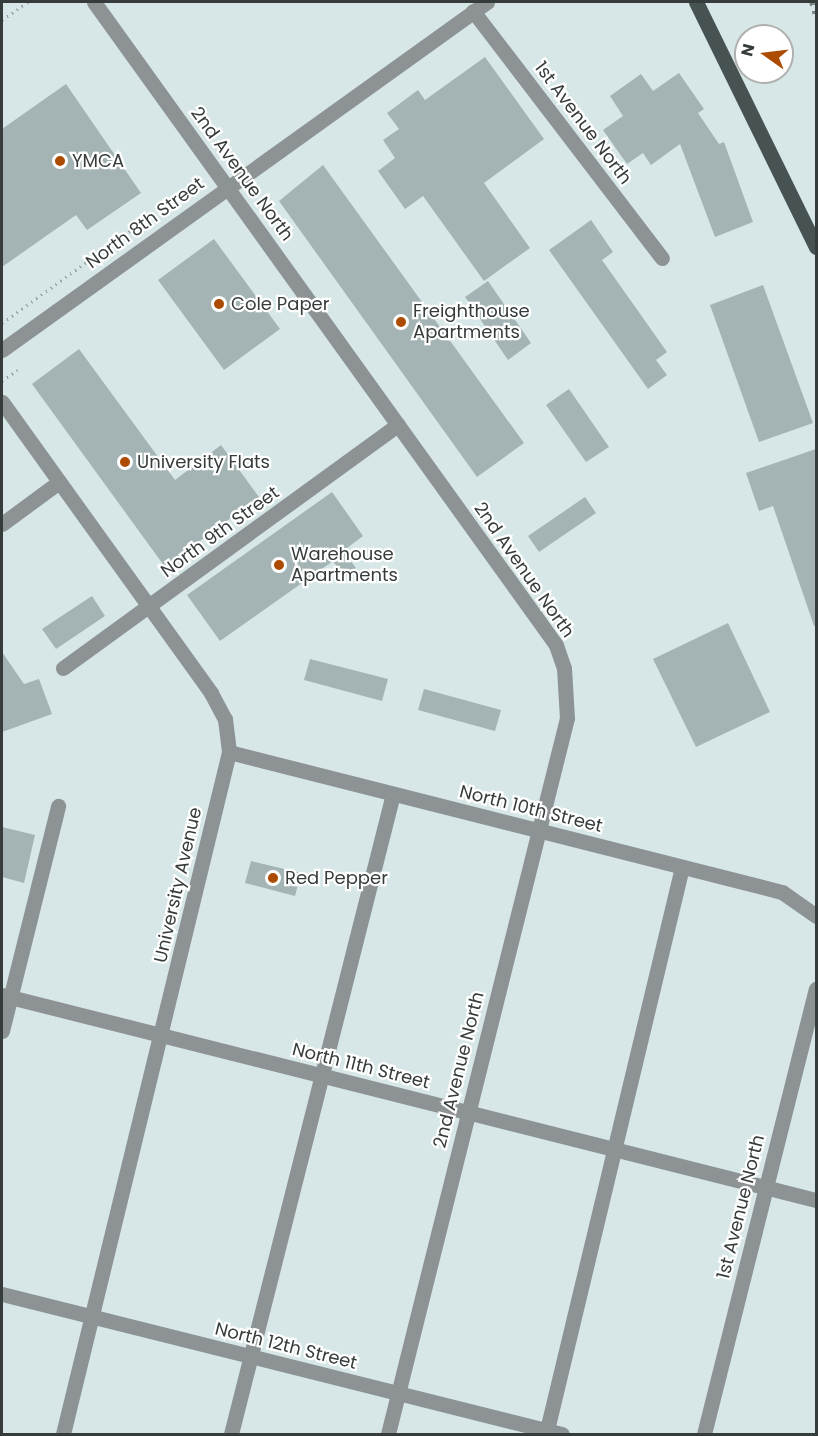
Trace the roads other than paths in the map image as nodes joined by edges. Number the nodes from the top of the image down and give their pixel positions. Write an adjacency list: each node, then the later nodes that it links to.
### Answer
1 (94, 2): 5 (street, 2nd Avenue North)
2 (487, 2): 4 (street, North 8th Street)
3 (696, 2): 6 (main road)
4 (473, 11): 5 (street, North 8th Street); 7 (street, 1st Avenue North)
5 (228, 188): 8 (street, North 8th Street); 10 (street, 2nd Avenue North)
6 (816, 247)
7 (662, 258)
8 (2, 350)
9 (2, 402): 11 (street, University Avenue)
10 (398, 426): 13 (street, North 9th Street); 18 (street, 2nd Avenue North)
11 (59, 482): 12 (street); 13 (street, University Avenue)
12 (2, 524)
13 (150, 606): 14 (street, North 9th Street); 15 (street, University Avenue)
14 (63, 668)
15 (229, 752): 16 (street, North 10th Street); 24 (street, University Avenue)
16 (393, 794): 18 (street, North 10th Street); 25 (street)
17 (58, 806): 22 (street)
18 (539, 831): 19 (street, North 10th Street); 26 (street, 2nd Avenue North)
19 (682, 867): 20 (street, North 10th Street); 27 (street)
20 (816, 916)
21 (816, 989): 28 (street, 1st Avenue North)
22 (6, 996): 23 (street); 24 (street, North 11th Street)
23 (2, 1031)
24 (163, 1036): 25 (street, North 11th Street); 31 (street, University Avenue)
25 (323, 1076): 26 (street, North 11th Street); 32 (street)
26 (469, 1113): 27 (street, North 11th Street); 33 (street, 2nd Avenue North)
27 (618, 1150): 28 (street, North 11th Street); 34 (street)
28 (766, 1187): 29 (street, North 11th Street); 38 (street, 1st Avenue North)
29 (816, 1200)
30 (2, 1294): 31 (street, North 12th Street)
31 (92, 1317): 32 (street, North 12th Street); 35 (street, University Avenue)
32 (251, 1357): 33 (street, North 12th Street); 36 (street)
33 (398, 1394): 34 (street, North 12th Street); 37 (street, 2nd Avenue North)
34 (552, 1433)
35 (63, 1434)
36 (231, 1434)
37 (388, 1434)
38 (704, 1434)

